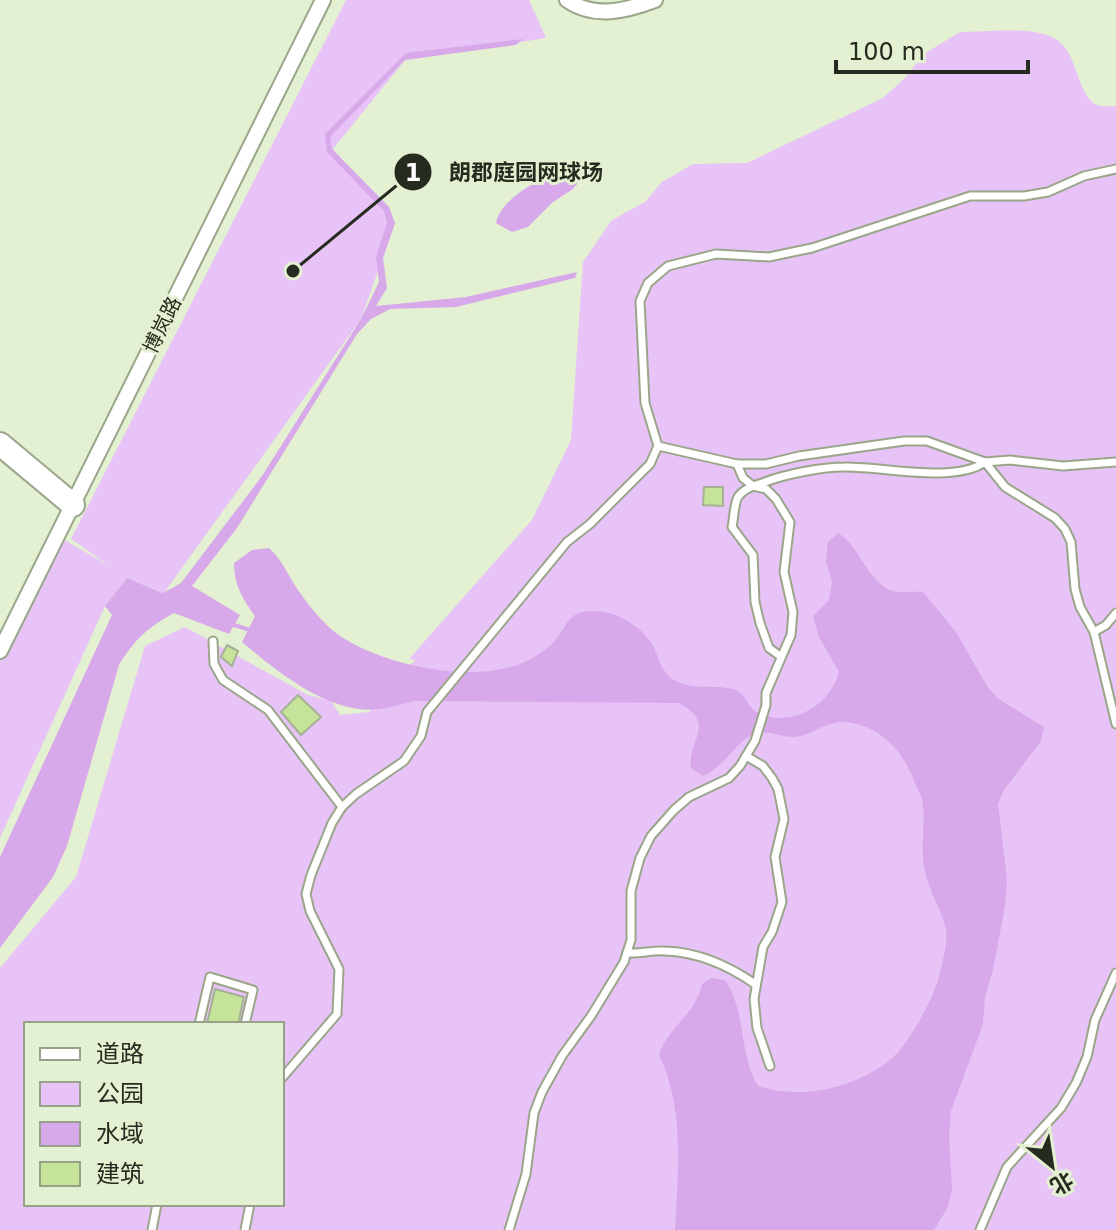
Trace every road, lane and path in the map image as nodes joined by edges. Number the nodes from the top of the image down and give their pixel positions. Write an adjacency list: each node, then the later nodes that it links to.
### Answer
1 (323, 0): 11 (street, 博岚路)
2 (567, 0): 3 (street)
3 (655, 0)
4 (1116, 169): 6 (lane)
5 (0, 444): 11 (main road)
6 (658, 446): 9 (lane); 19 (lane)
7 (985, 462): 8 (lane); 9 (lane); 10 (lane); 13 (lane)
8 (1116, 462)
9 (737, 464): 10 (lane)
10 (753, 486): 16 (lane); 16 (lane)
11 (73, 505): 15 (street, 博岚路)
12 (1116, 613): 13 (lane)
13 (1094, 632): 17 (lane)
14 (213, 641): 19 (lane)
15 (0, 651)
16 (780, 656): 18 (lane)
17 (1116, 724)
18 (746, 756): 20 (lane); 22 (lane)
19 (342, 807): 26 (lane)
20 (627, 953): 22 (lane); 31 (lane)
21 (1116, 973): 32 (lane)
22 (755, 984): 25 (lane)
23 (199, 1022): 24 (lane)
24 (245, 1022)
25 (770, 1066)
26 (284, 1074)
27 (157, 1206): 29 (lane)
28 (250, 1206): 30 (lane)
29 (152, 1230)
30 (245, 1230)
31 (509, 1230)
32 (980, 1230)

